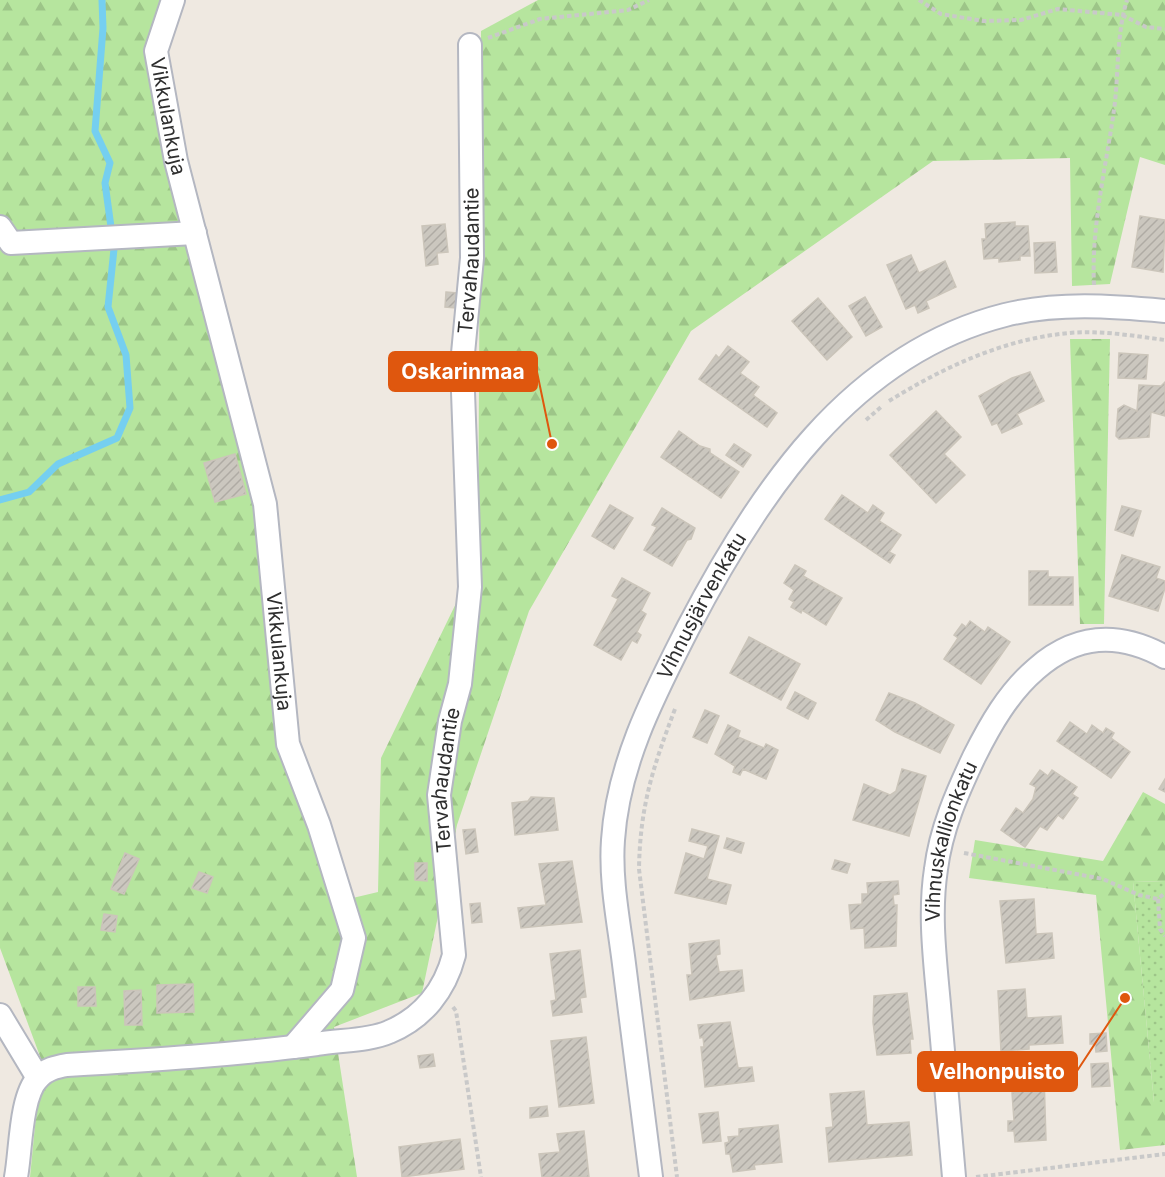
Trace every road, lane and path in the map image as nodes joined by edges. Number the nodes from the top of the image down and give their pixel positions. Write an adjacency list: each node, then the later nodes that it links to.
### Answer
1 (173, 0): 9 (street, Vikkulankuja)
2 (649, 0): 7 (path)
3 (919, 0): 5 (path)
4 (1127, 0): 5 (path)
5 (1122, 15): 6 (path); 10 (path)
6 (1165, 29)
7 (471, 45): 20 (street, Tervahaudantie)
8 (0, 227): 9 (street)
9 (195, 233): 22 (street, Vikkulankuja)
10 (1095, 306): 11 (street, Vihnusjärvenkatu); 27 (street, Vihnusjärvenkatu)
11 (1165, 311)
12 (1165, 340): 13 (path)
13 (864, 421)
14 (1165, 657): 29 (street, Vihnuskallionkatu)
15 (678, 703): 28 (path)
16 (964, 853): 18 (path)
17 (1165, 893): 18 (path)
18 (1158, 899): 19 (path)
19 (1165, 936)
20 (440, 991): 22 (street, Tervahaudantie); 26 (path)
21 (0, 1015): 23 (street)
22 (293, 1047): 23 (street, Tervahaudantie)
23 (38, 1078): 25 (street)
24 (1165, 1154): 30 (path)
25 (16, 1177)
26 (481, 1177)
27 (651, 1177)
28 (677, 1177)
29 (954, 1177)
30 (976, 1177)

